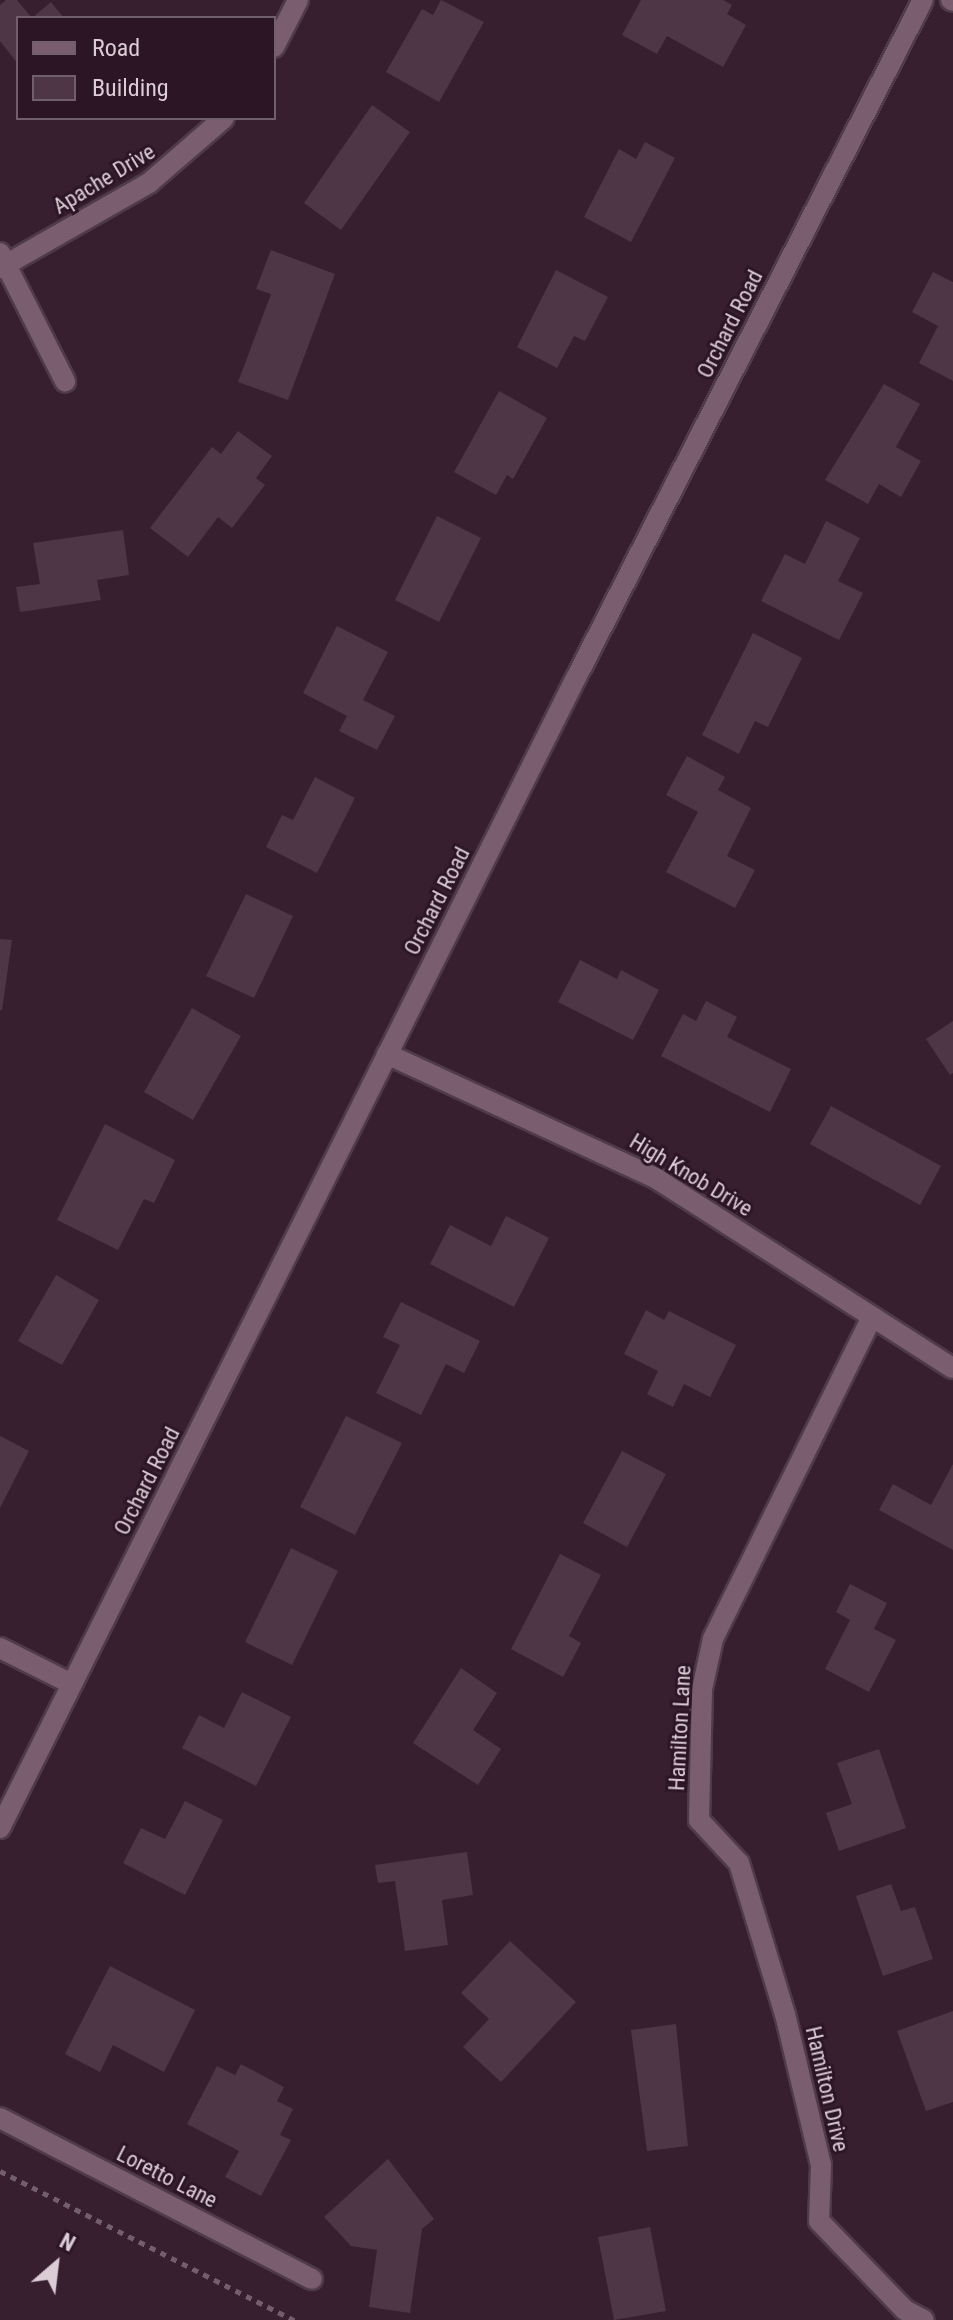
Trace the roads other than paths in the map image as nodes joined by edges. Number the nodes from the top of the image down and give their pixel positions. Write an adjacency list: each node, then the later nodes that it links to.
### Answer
1 (298, 0): 3 (street)
2 (923, 0): 7 (street, Orchard Road)
3 (276, 43)
4 (222, 120): 5 (street, Apache Drive)
5 (2, 262): 6 (street)
6 (65, 381)
7 (387, 1054): 8 (street, High Knob Drive); 11 (street, Orchard Road)
8 (872, 1317): 9 (street, High Knob Drive); 13 (street, Hamilton Lane)
9 (953, 1368)
10 (0, 1648): 11 (street)
11 (72, 1684): 12 (street, Orchard Road)
12 (0, 1828)
13 (785, 2014): 16 (street, Hamilton Drive)
14 (0, 2118): 15 (street, Loretto Lane)
15 (312, 2279)
16 (924, 2320)

